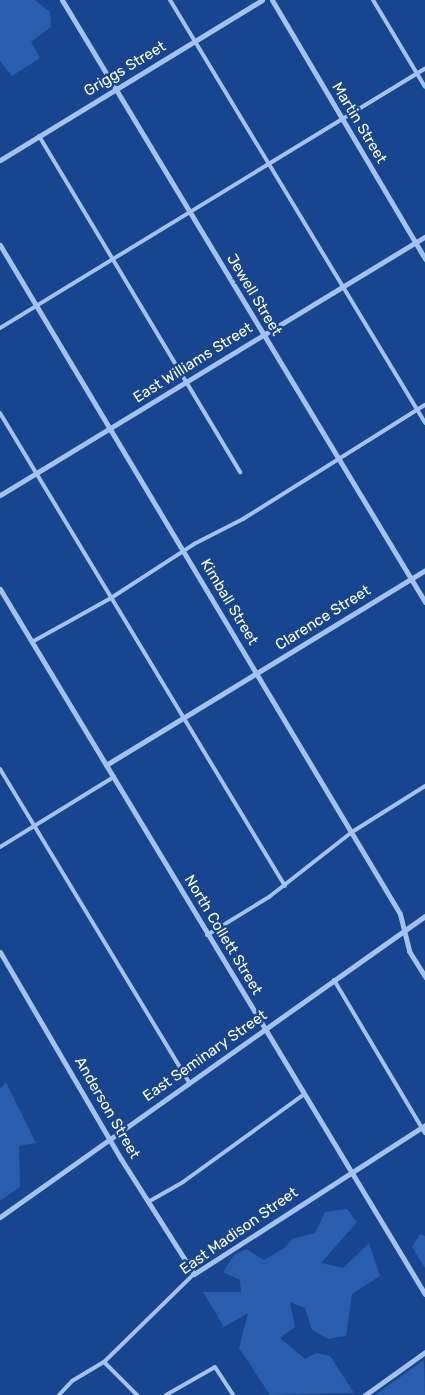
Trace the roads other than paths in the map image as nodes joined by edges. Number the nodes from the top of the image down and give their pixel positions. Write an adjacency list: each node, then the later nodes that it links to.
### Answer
1 (62, 0): 10 (street, Jewell Street)
2 (170, 0): 6 (lane)
3 (262, 0): 6 (street, Griggs Street)
4 (272, 0): 11 (street, Martin Street)
5 (373, 0): 8 (lane)
6 (194, 41): 10 (street, Griggs Street); 14 (lane)
7 (425, 69): 8 (lane)
8 (417, 74): 9 (lane); 11 (lane)
9 (425, 87)
10 (116, 89): 12 (street, Griggs Street); 15 (street, Jewell Street)
11 (343, 119): 14 (lane); 17 (street, Martin Street)
12 (39, 136): 13 (street, Griggs Street); 19 (lane)
13 (0, 160)
14 (268, 165): 15 (lane); 21 (lane)
15 (190, 212): 19 (lane); 24 (street, Jewell Street)
16 (425, 237): 17 (street, East Williams Street)
17 (416, 243): 20 (street, Martin Street); 21 (street, East Williams Street)
18 (0, 245): 22 (street, Kimball Street)
19 (113, 259): 22 (lane); 25 (lane)
20 (425, 259)
21 (342, 288): 24 (street, East Williams Street); 27 (lane)
22 (37, 306): 23 (lane); 30 (street, Kimball Street)
23 (0, 328)
24 (263, 334): 25 (street, East Williams Street); 31 (street, Jewell Street)
25 (186, 382): 30 (street, East Williams Street); 32 (lane)
26 (425, 405): 27 (lane)
27 (417, 409): 29 (lane); 31 (lane)
28 (0, 413): 33 (lane)
29 (425, 423)
30 (110, 428): 33 (street, East Williams Street); 35 (street, Kimball Street)
31 (336, 459): 35 (lane); 37 (street, Jewell Street)
32 (240, 472)
33 (36, 473): 34 (street, East Williams Street); 39 (lane)
34 (0, 495)
35 (184, 551): 39 (lane); 42 (street, Kimball Street)
36 (425, 570): 37 (street, Clarence Street)
37 (411, 579): 40 (street, Jewell Street); 42 (street, Clarence Street)
38 (0, 589): 41 (street, North Collett Street)
39 (111, 598): 41 (lane); 43 (lane)
40 (425, 602)
41 (32, 642): 44 (street, North Collett Street)
42 (258, 673): 43 (street, Clarence Street); 49 (street, Kimball Street)
43 (182, 719): 44 (street, Clarence Street); 51 (lane)
44 (106, 765): 46 (street, North Collett Street)
45 (0, 769): 48 (lane)
46 (114, 777): 48 (lane); 54 (street, North Collett Street)
47 (425, 786): 49 (lane)
48 (34, 826): 50 (lane); 59 (lane)
49 (352, 832): 51 (lane); 53 (street, Kimball Street)
50 (0, 847)
51 (285, 886): 54 (lane)
52 (425, 916): 53 (street, East Seminary Street)
53 (404, 930): 56 (street, Kimball Street); 57 (street, East Seminary Street)
54 (208, 935): 58 (street, North Collett Street)
55 (0, 952): 63 (street, Anderson Street)
56 (425, 977)
57 (334, 980): 58 (street, East Seminary Street); 61 (lane)
58 (264, 1030): 59 (street, East Seminary Street); 60 (street, North Collett Street)
59 (189, 1082): 63 (street, East Seminary Street)
60 (303, 1095): 64 (street, North Collett Street); 65 (lane)
61 (423, 1126): 62 (lane); 64 (street, East Madison Street)
62 (425, 1133)
63 (112, 1138): 65 (street, Anderson Street); 66 (street, East Seminary Street)
64 (350, 1170): 67 (street, East Madison Street); 68 (street, North Collett Street)
65 (148, 1202): 67 (street, Anderson Street)
66 (0, 1217)
67 (194, 1274): 70 (lane, East Madison Street)
68 (425, 1294)
69 (425, 1352): 75 (street)
70 (104, 1362): 71 (lane, East Madison Street); 72 (lane)
71 (59, 1395)
72 (137, 1395)
73 (166, 1395): 74 (lane)
74 (233, 1395)
75 (365, 1395)

